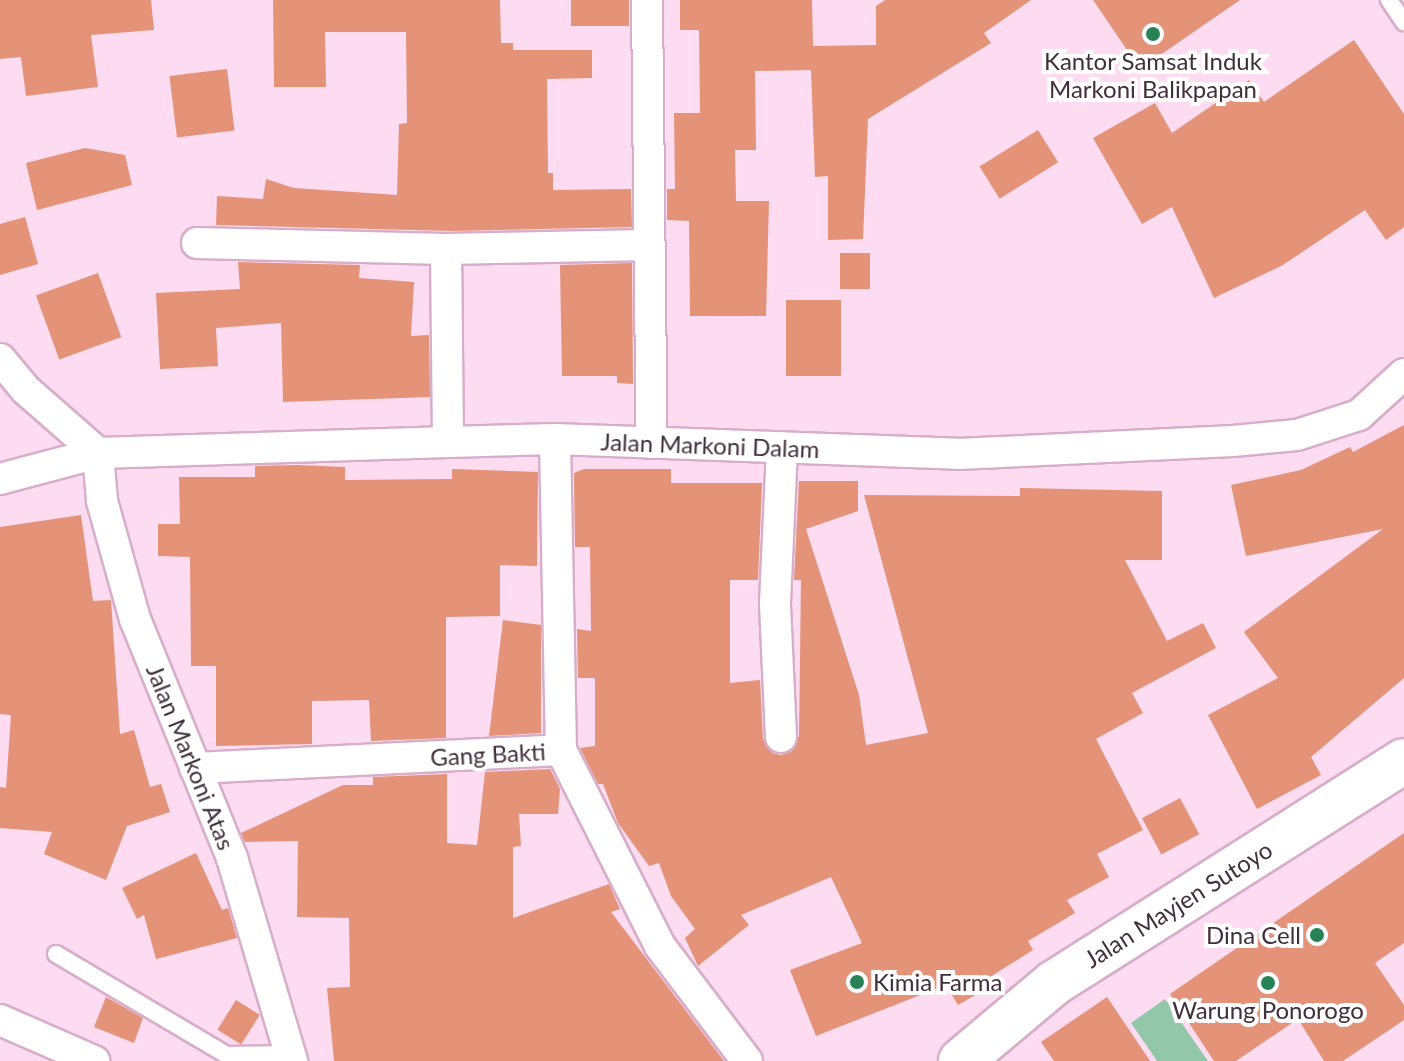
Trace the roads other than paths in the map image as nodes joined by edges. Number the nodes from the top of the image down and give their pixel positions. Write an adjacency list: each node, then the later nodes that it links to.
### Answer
1 (647, 0): 5 (street)
2 (1389, 0): 3 (lane)
3 (1404, 22)
4 (197, 243): 6 (street)
5 (648, 245): 6 (street); 11 (street)
6 (446, 249): 10 (street)
7 (0, 359): 13 (street)
8 (1404, 374): 12 (street, Jalan Markoni Dalam)
9 (555, 439): 10 (street, Jalan Markoni Dalam); 11 (street, Jalan Markoni Dalam); 16 (street)
10 (448, 442): 13 (street, Jalan Markoni Dalam)
11 (652, 443): 12 (street, Jalan Markoni Dalam)
12 (782, 447): 15 (street)
13 (98, 453): 14 (street, Jalan Markoni Dalam); 18 (street, Jalan Markoni Atas)
14 (0, 479)
15 (781, 737)
16 (561, 750): 18 (street, Gang Bakti); 23 (street, Gang Bakti)
17 (1404, 761): 24 (main road, Jalan Mayjen Sutoyo)
18 (195, 768): 21 (street, Jalan Markoni Atas)
19 (56, 954): 21 (lane)
20 (0, 1020): 22 (street)
21 (291, 1057)
22 (94, 1061)
23 (747, 1061)
24 (961, 1061)

